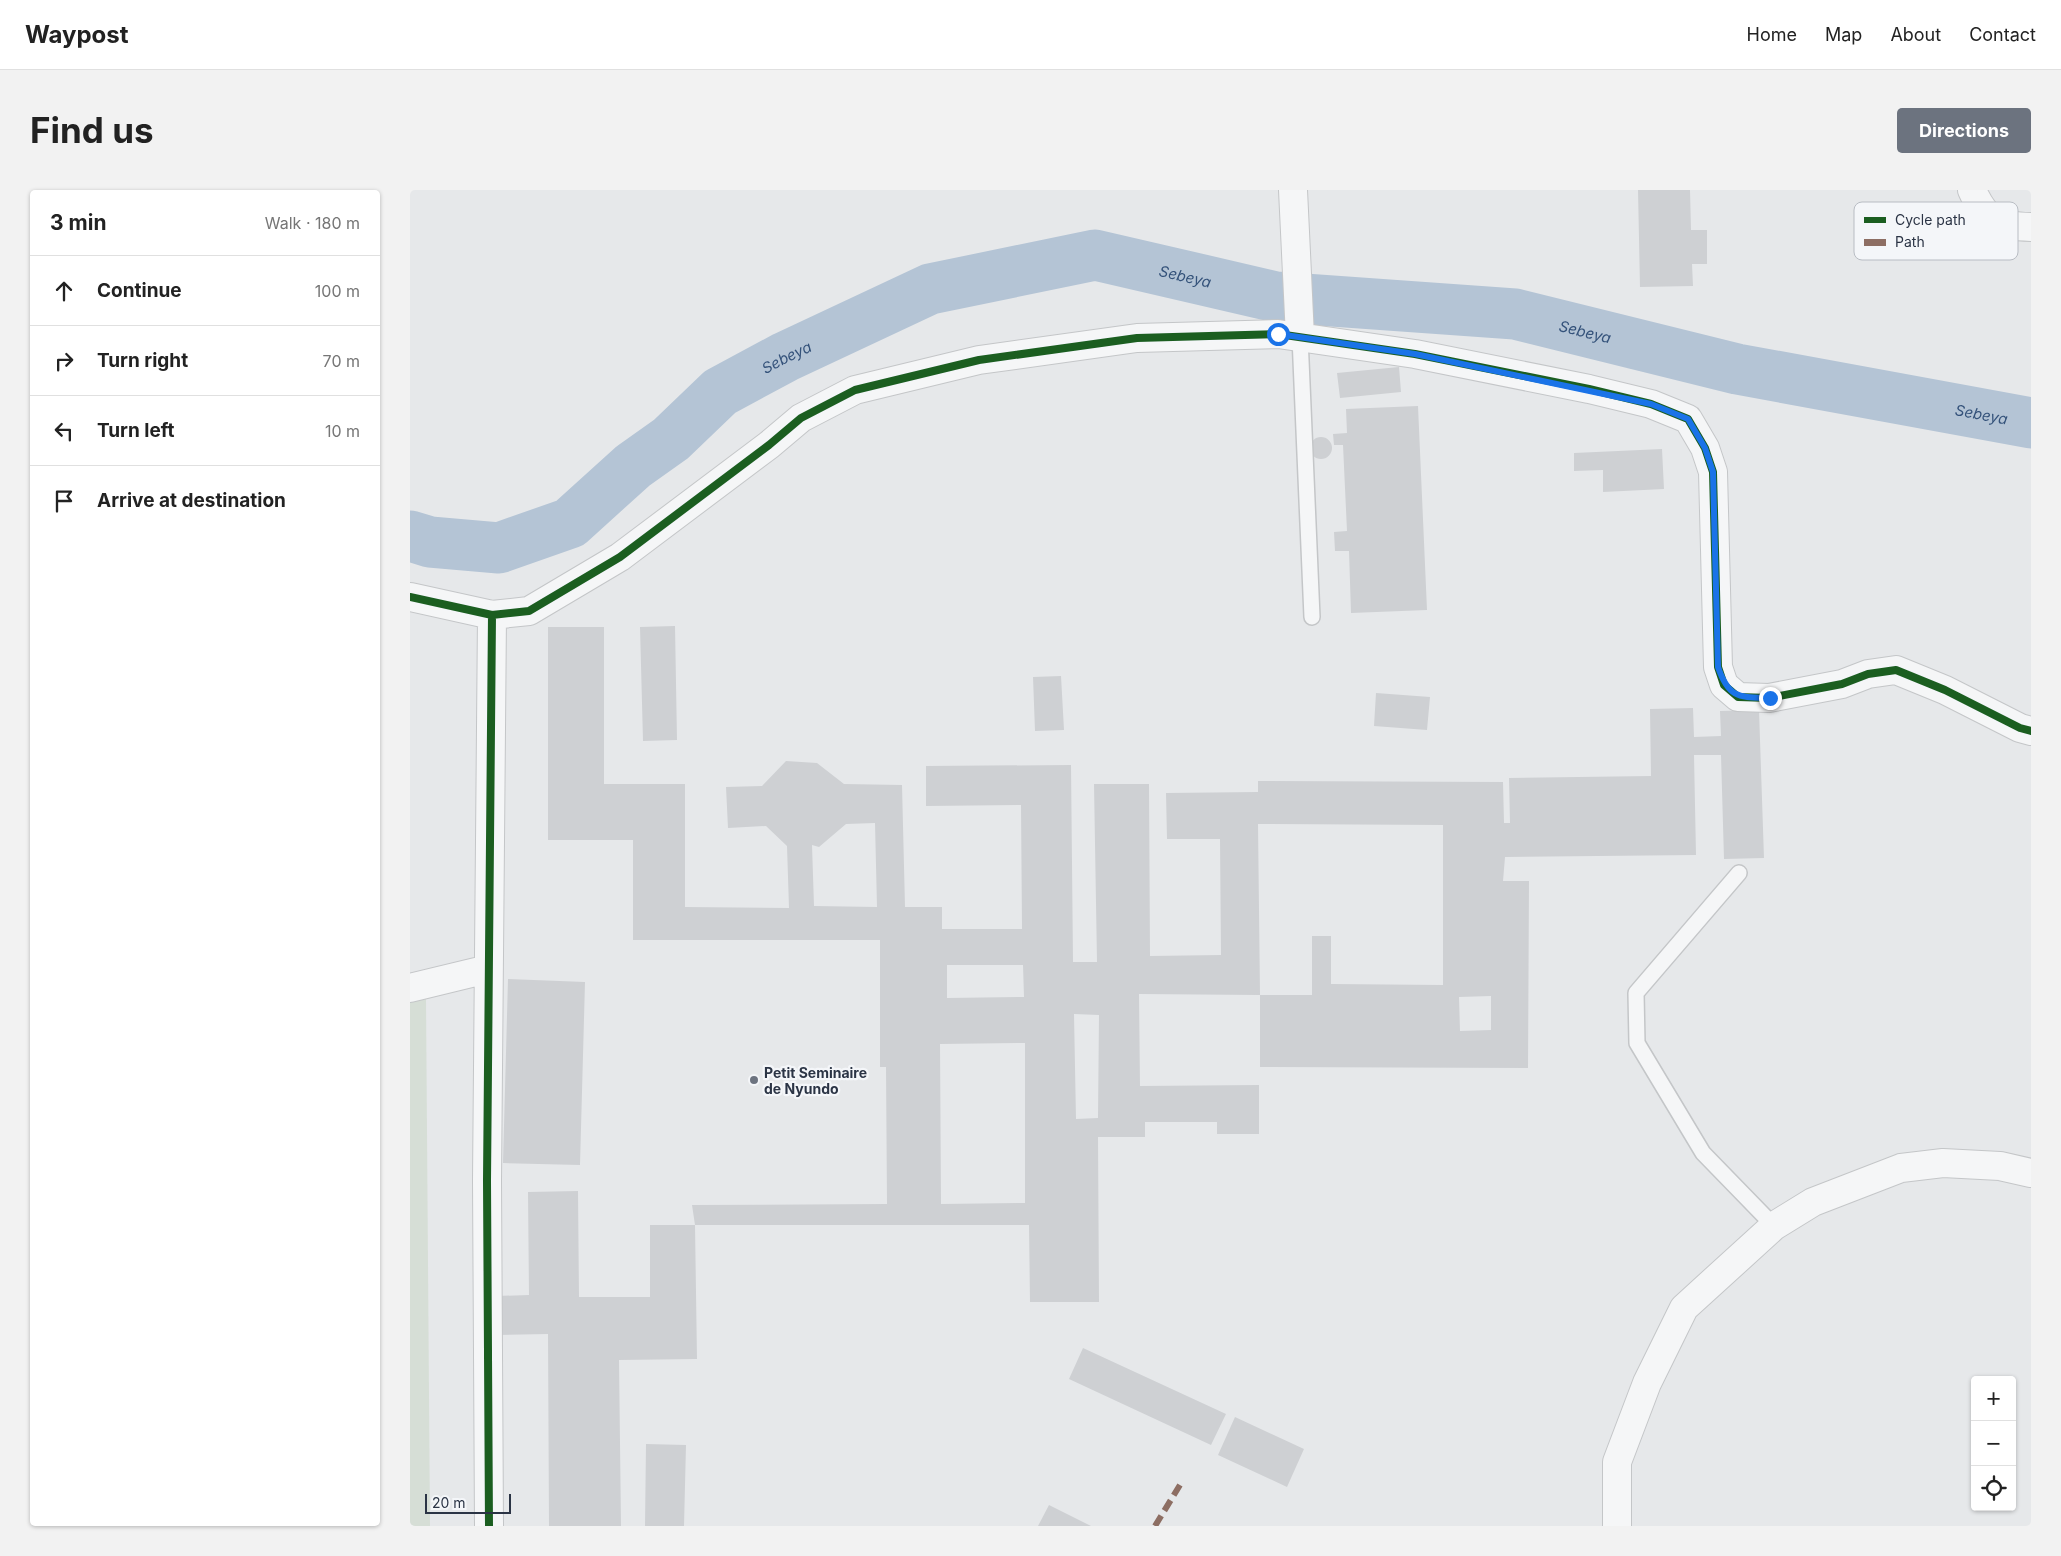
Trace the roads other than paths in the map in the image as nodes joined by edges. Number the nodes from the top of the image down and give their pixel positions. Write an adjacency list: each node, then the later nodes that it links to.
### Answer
1 (1292, 190): 6 (street)
2 (1972, 190): 3 (street)
3 (1977, 202)
4 (2018, 226): 5 (street)
5 (2031, 227)
6 (1299, 324): 8 (street); 9 (lane); 10 (street)
7 (410, 597): 8 (street)
8 (492, 615): 12 (street)
9 (1312, 617)
10 (2031, 731)
11 (1739, 873): 15 (lane)
12 (488, 969): 13 (street); 16 (street)
13 (410, 988)
14 (2031, 1173): 15 (street)
15 (1774, 1226): 17 (street)
16 (489, 1526)
17 (1617, 1526)

